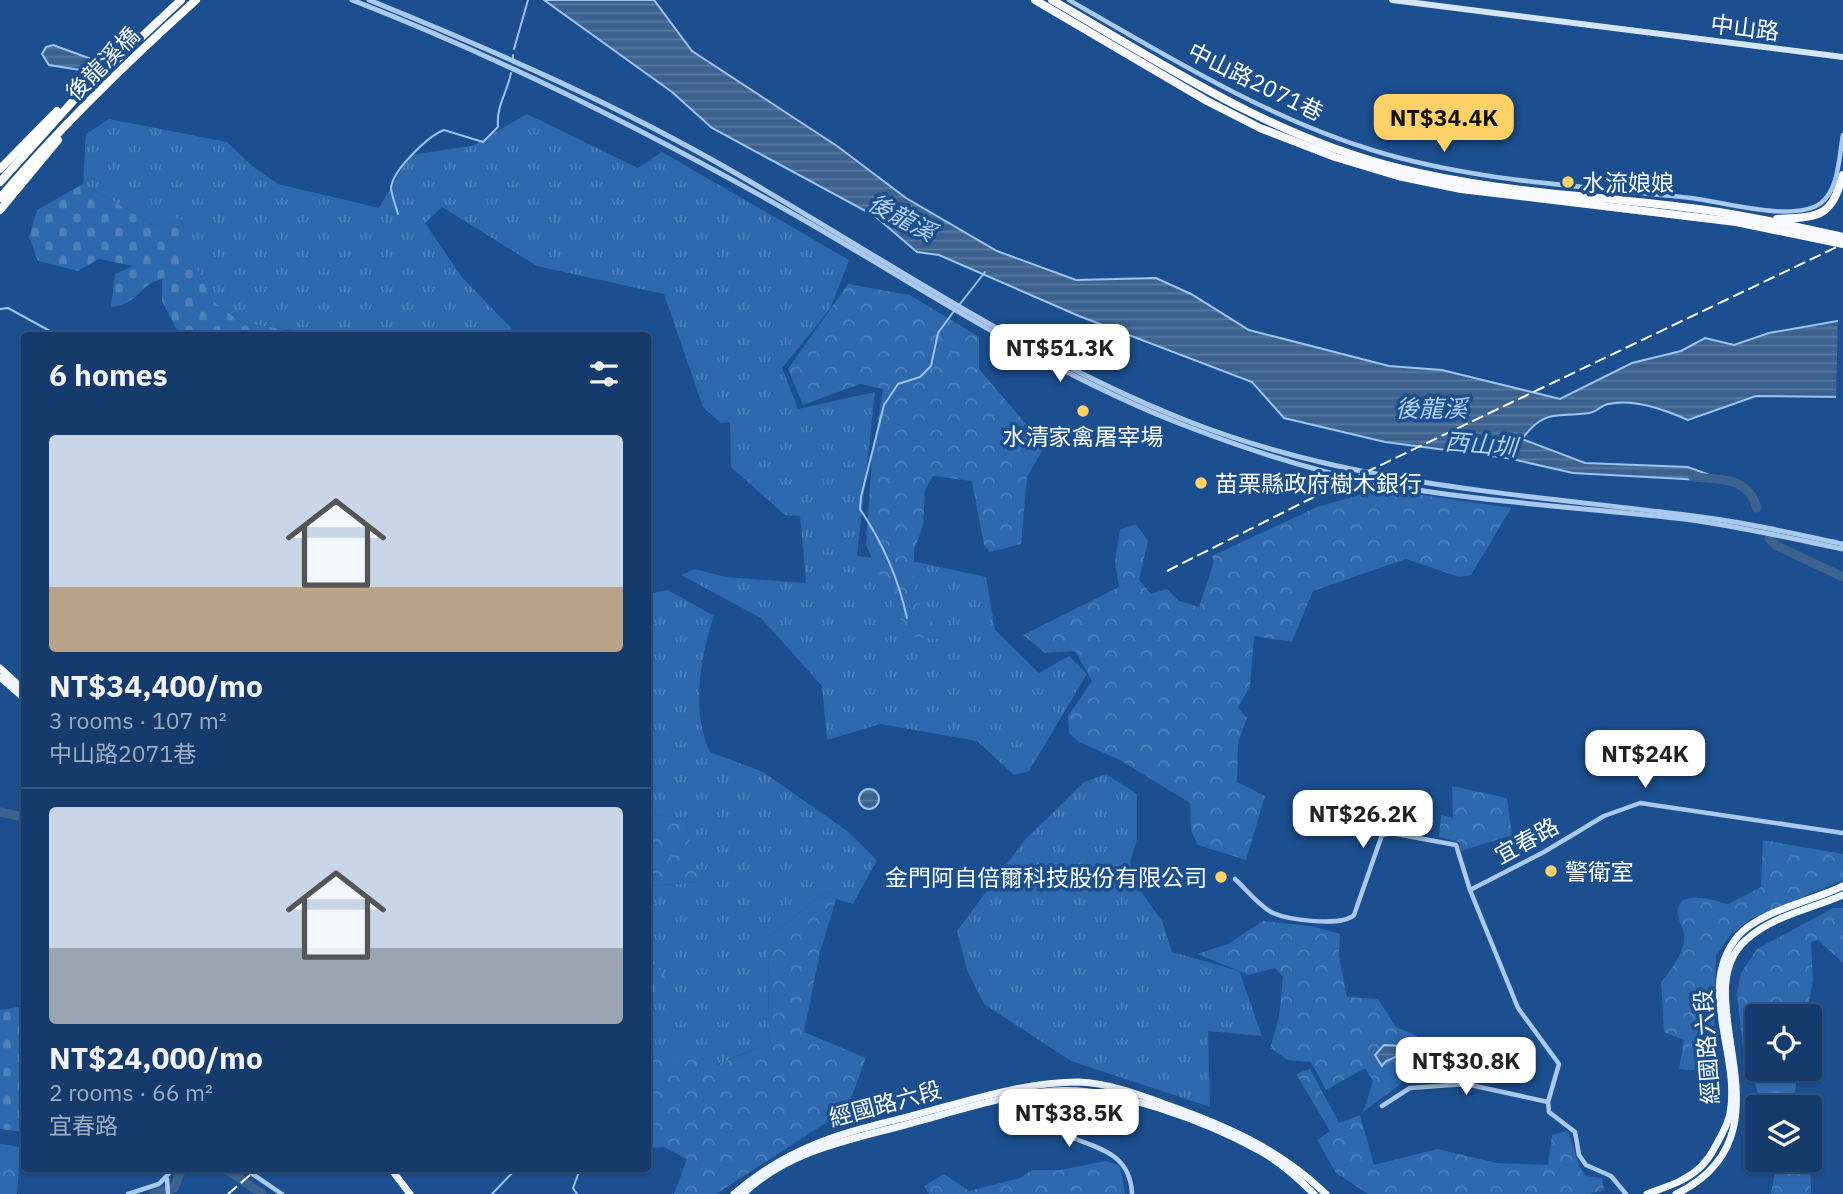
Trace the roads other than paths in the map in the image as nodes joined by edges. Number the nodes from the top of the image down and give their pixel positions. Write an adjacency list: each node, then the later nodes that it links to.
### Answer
1 (181, 0): 10 (highway, 後龍溪橋)
2 (196, 0): 11 (highway, 後龍溪橋)
3 (352, 0): 21 (street)
4 (369, 0): 21 (street)
5 (1035, 0): 20 (highway)
6 (1052, 0): 18 (highway)
7 (1069, 0): 14 (street, 中山路2071巷)
8 (1392, 0): 9 (main road, 中山路)
9 (1843, 57)
10 (47, 125): 13 (highway); 15 (highway)
11 (68, 126): 16 (highway); 17 (highway)
12 (1843, 135): 14 (street, 中山路2071巷)
13 (0, 169)
14 (1840, 170): 18 (highway)
15 (0, 182)
16 (0, 198)
17 (0, 210)
18 (1764, 219): 19 (highway)
19 (1843, 237)
20 (1843, 244)
21 (1843, 546)
22 (0, 668): 24 (main road)
23 (0, 677): 25 (main road)
24 (21, 687)
25 (21, 695)
26 (1843, 833): 29 (street, 宜春路)
27 (1236, 880): 29 (street)
28 (1843, 886): 31 (main road, 經國路六段)
29 (1470, 890): 33 (street)
30 (1843, 895): 31 (main road, 經國路六段)
31 (1762, 923): 50 (main road, 經國路六段); 51 (main road, 經國路六段)
32 (1034, 1090): 35 (main road, 經國路六段); 44 (main road, 經國路六段); 45 (main road, 經國路六段); 46 (street)
33 (1548, 1102): 34 (street); 49 (street)
34 (1382, 1106)
35 (1277, 1158): 47 (main road, 經國路六段); 48 (main road, 經國路六段)
36 (171, 1172): 39 (street)
37 (249, 1172): 42 (street)
38 (393, 1172): 43 (main road)
39 (166, 1179): 40 (street); 41 (street)
40 (128, 1194)
41 (168, 1194)
42 (282, 1194)
43 (410, 1194)
44 (734, 1194)
45 (743, 1194)
46 (1132, 1194)
47 (1314, 1194)
48 (1326, 1194)
49 (1626, 1194)
50 (1647, 1194)
51 (1676, 1194)

